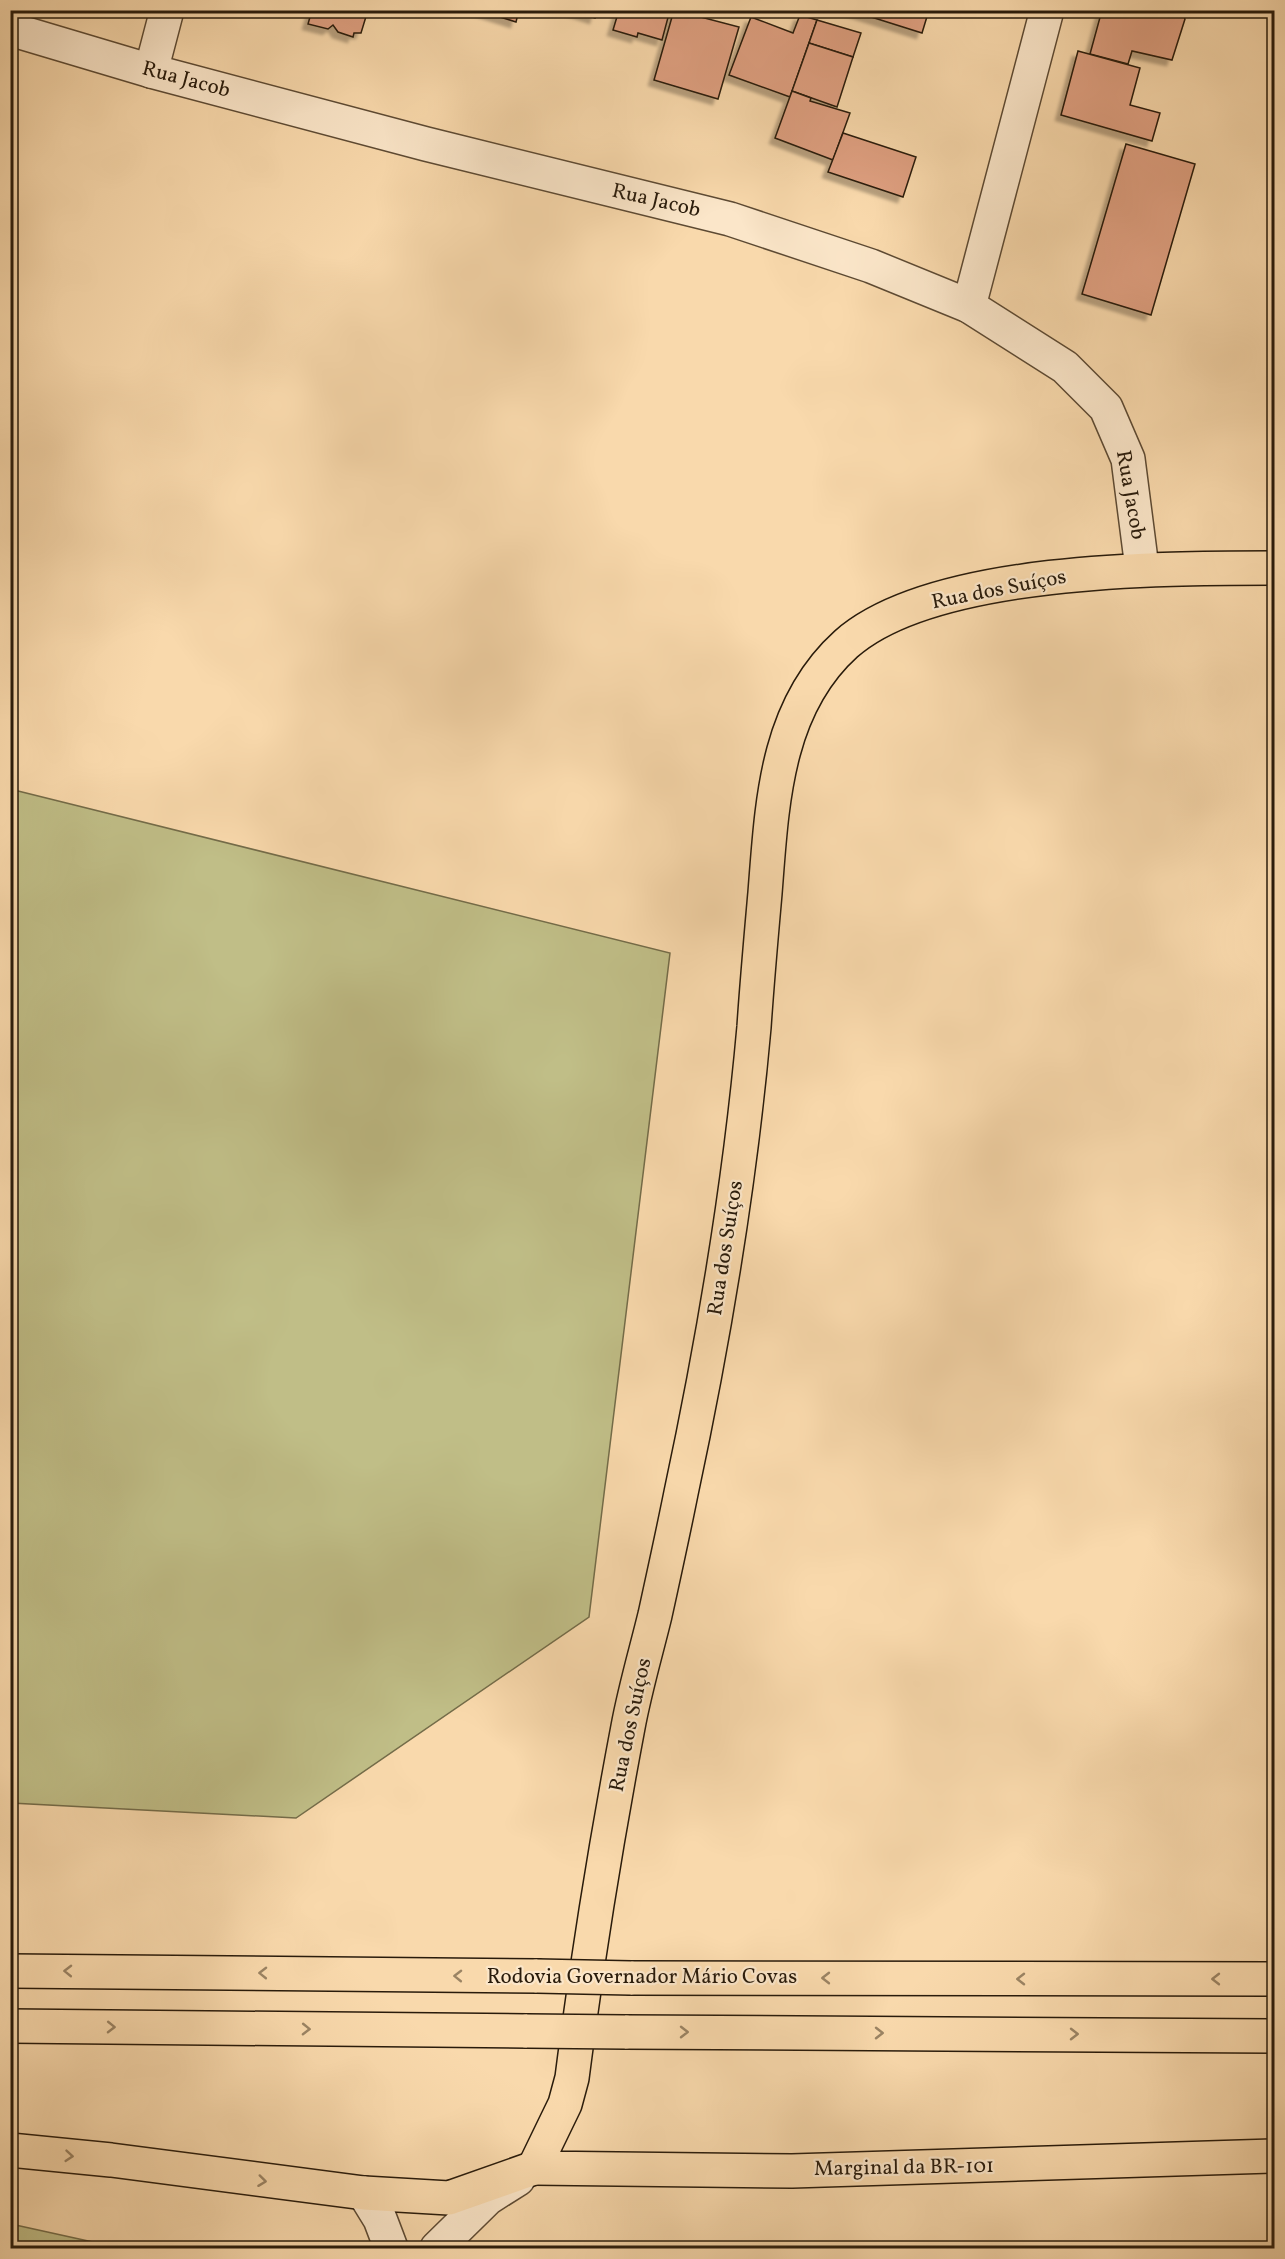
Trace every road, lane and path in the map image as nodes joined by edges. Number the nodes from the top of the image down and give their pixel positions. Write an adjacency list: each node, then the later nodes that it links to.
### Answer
1 (167, 10): 4 (street)
2 (1047, 10): 5 (street)
3 (10, 29): 4 (street, Rua Jacob)
4 (151, 71): 5 (street, Rua Jacob)
5 (969, 306): 6 (street, Rua Jacob)
6 (1142, 568): 7 (main road, Rua dos Suíços); 14 (main road, Rua dos Suíços)
7 (1275, 568)
8 (10, 1971): 9 (main road, Rodovia Governador Mário Covas, one-way to 8, bridge)
9 (1275, 1979)
10 (10, 2026): 11 (main road, one-way to 11, bridge)
11 (1275, 2036)
12 (10, 2150): 15 (main road, one-way to 15)
13 (1275, 2157): 14 (main road, Marginal da BR-101)
14 (534, 2168): 15 (main road); 17 (street)
15 (364, 2193): 16 (street)
16 (391, 2248)
17 (437, 2248)

